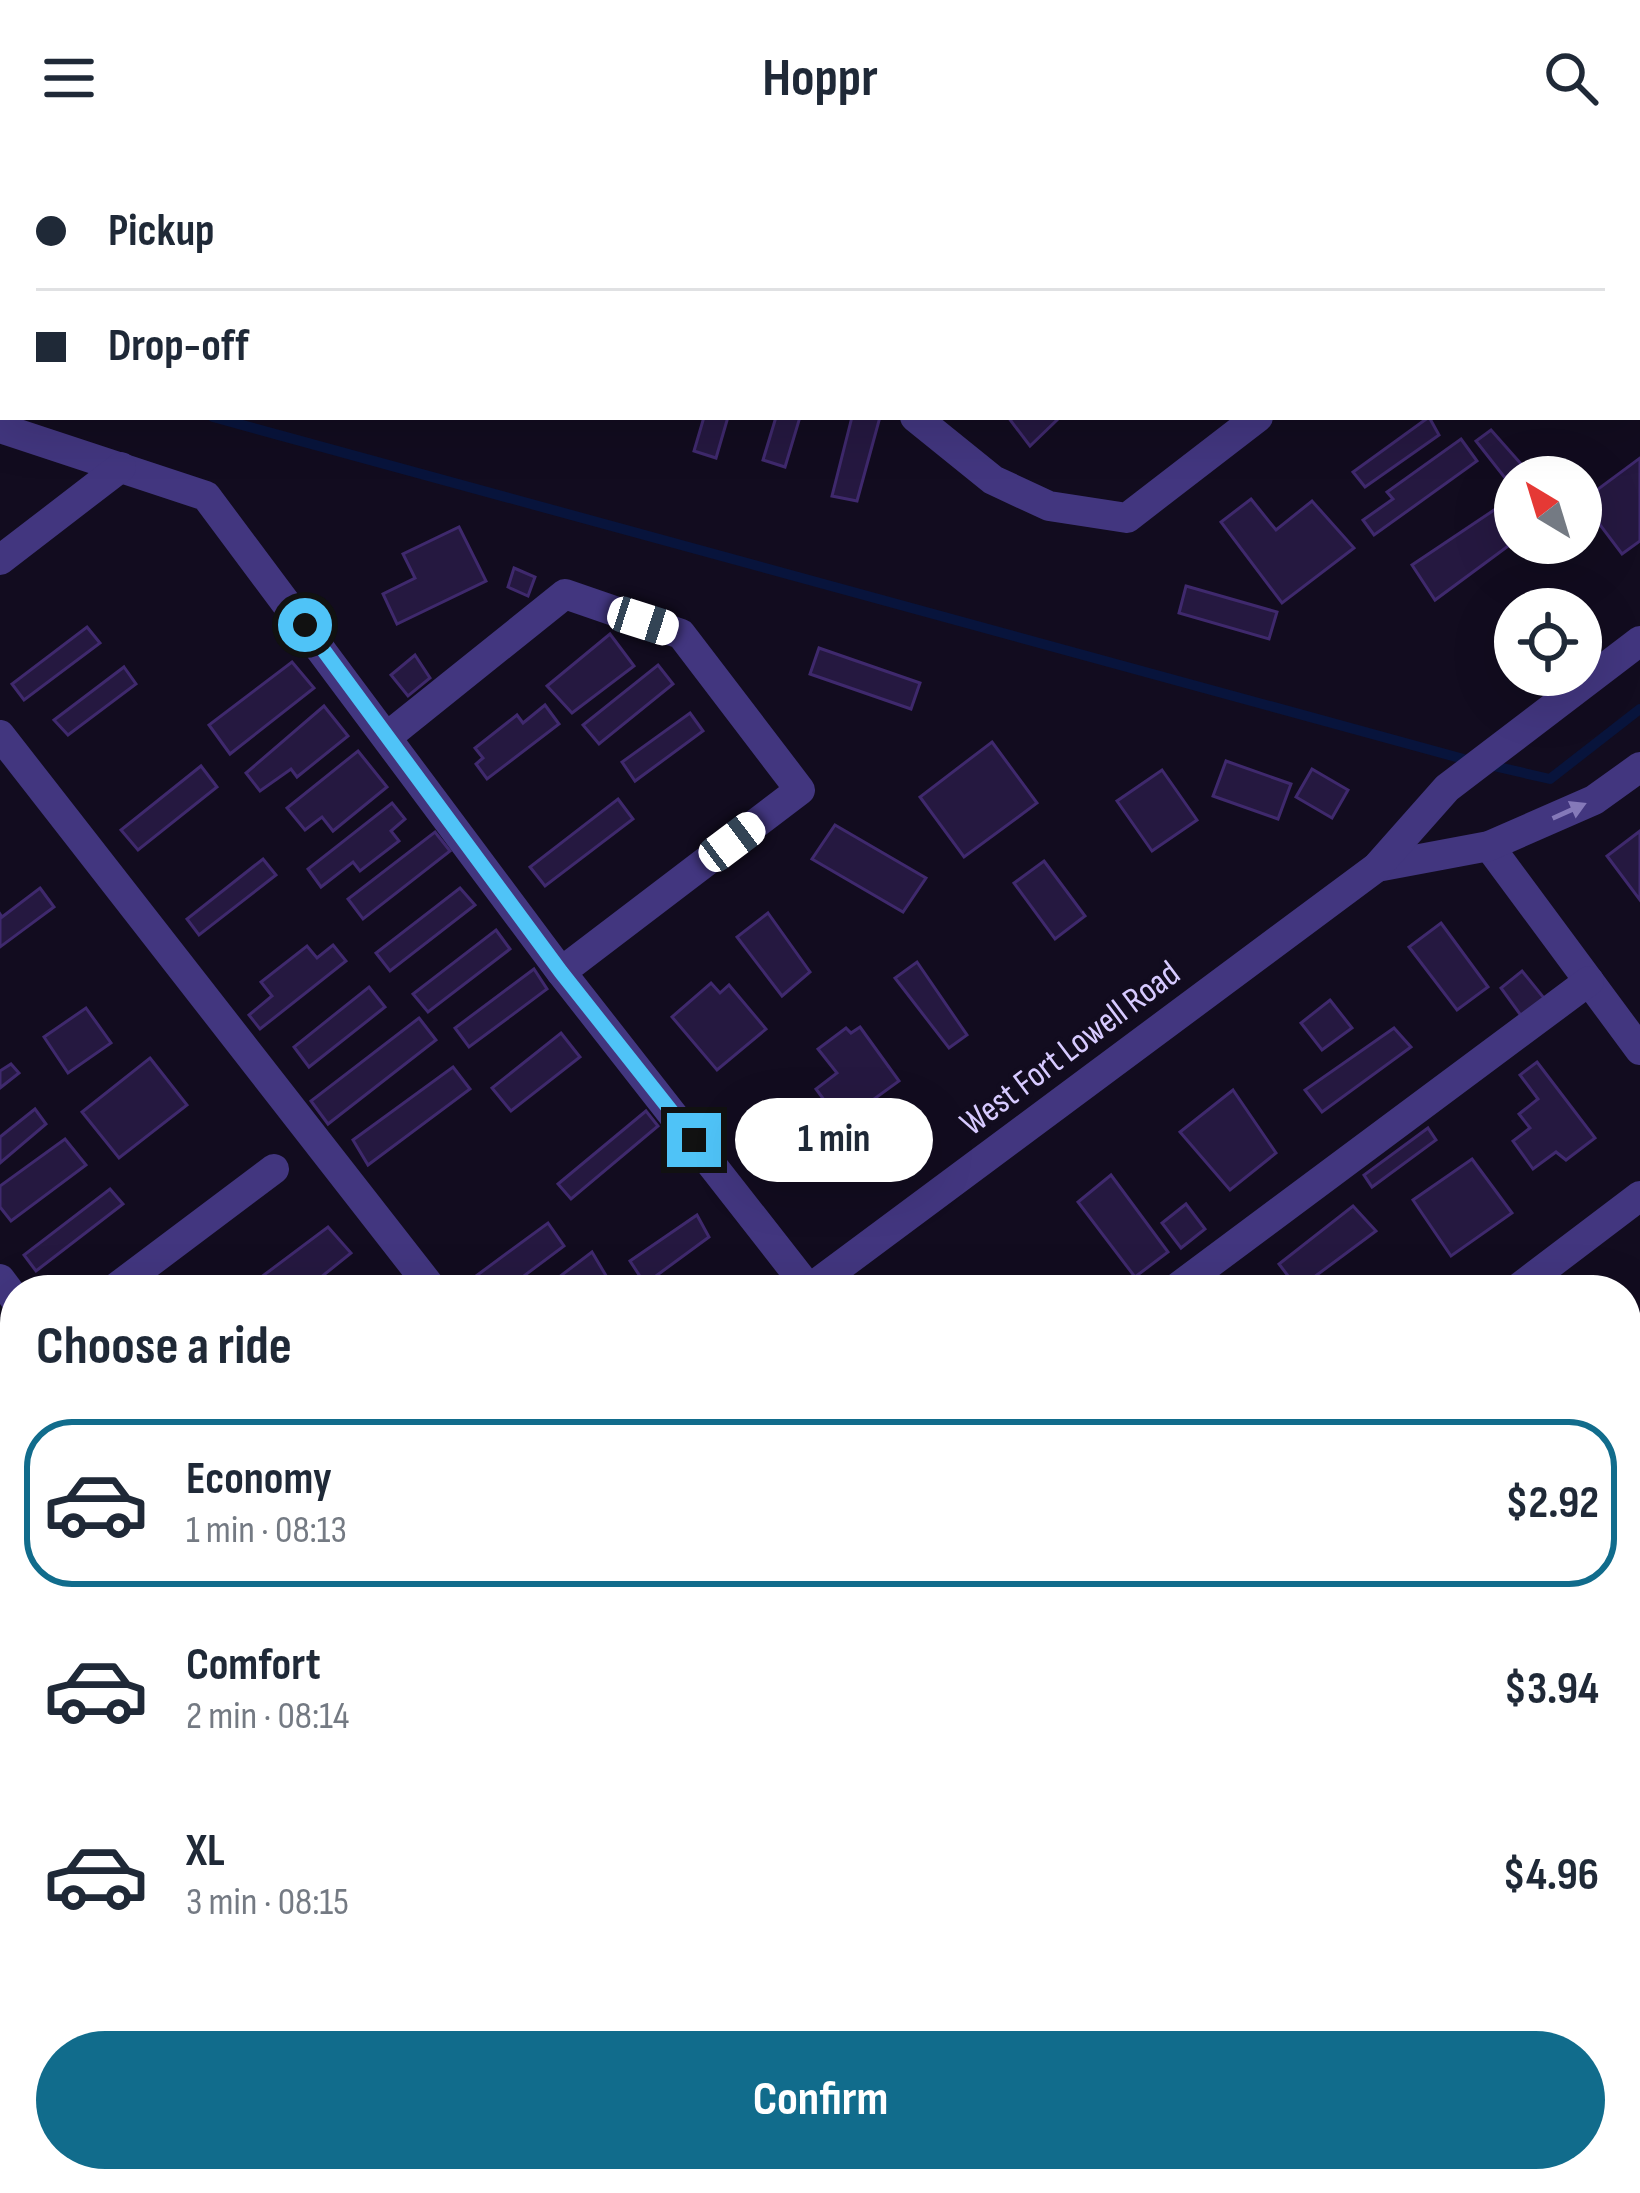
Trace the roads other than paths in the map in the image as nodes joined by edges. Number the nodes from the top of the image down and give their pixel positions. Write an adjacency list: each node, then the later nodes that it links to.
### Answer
1 (919, 420): 2 (street)
2 (1254, 420)
3 (0, 428): 4 (street)
4 (121, 467): 5 (street); 8 (street)
5 (0, 560)
6 (1640, 641): 11 (street, West Fort Lowell Road)
7 (0, 735): 18 (street)
8 (388, 736): 12 (street); 12 (street)
9 (1640, 767): 10 (street, West Fort Lowell Road, one-way to 9)
10 (1489, 846): 11 (street, West Fort Lowell Road); 13 (street)
11 (1377, 868): 20 (street, West Fort Lowell Road)
12 (561, 972): 19 (street)
13 (1589, 981): 14 (street); 21 (street)
14 (1640, 1050)
15 (274, 1169): 17 (street)
16 (1640, 1196): 22 (street)
17 (133, 1275)
18 (422, 1275)
19 (797, 1275)
20 (829, 1275)
21 (1194, 1275)
22 (1536, 1275)

